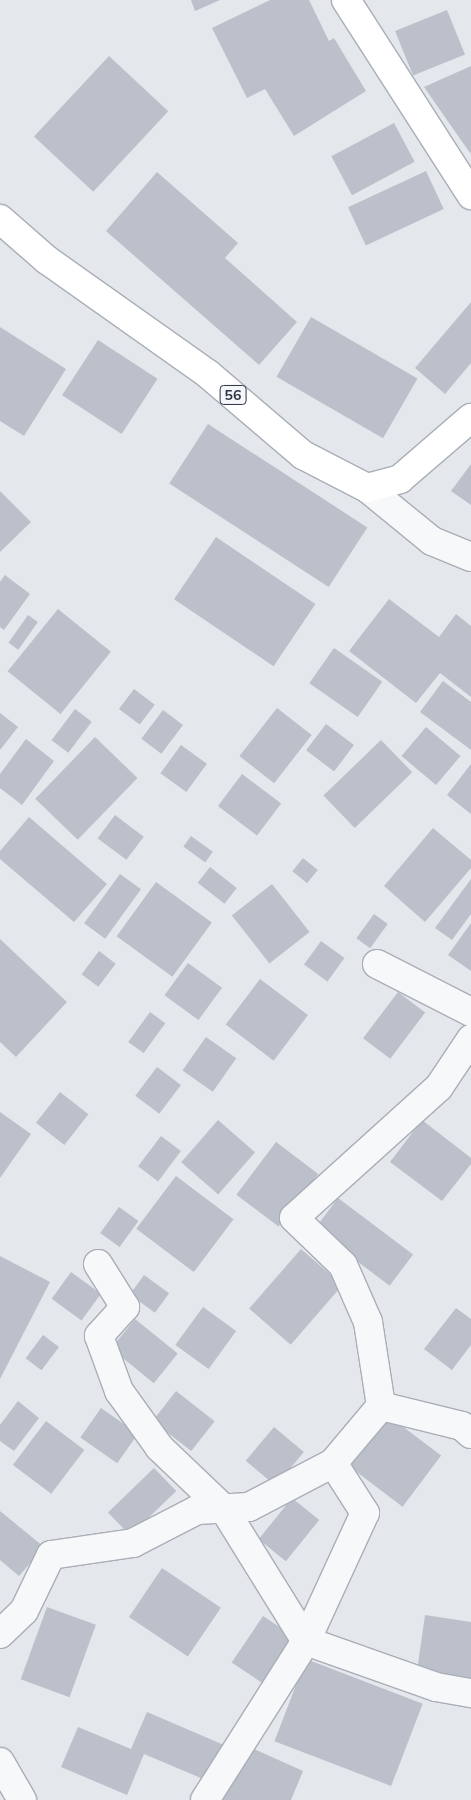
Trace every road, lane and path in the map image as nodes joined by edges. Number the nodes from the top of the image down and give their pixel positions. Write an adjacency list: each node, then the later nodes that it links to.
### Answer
1 (346, 0): 2 (main road)
2 (471, 195)
3 (0, 219): 5 (main road, 56)
4 (471, 418): 5 (main road)
5 (367, 488): 6 (street)
6 (471, 557)
7 (377, 964): 8 (street)
8 (471, 1012)
9 (471, 1039): 11 (street)
10 (98, 1264): 14 (street)
11 (381, 1406): 12 (street); 13 (street)
12 (468, 1426)
13 (333, 1463): 14 (street); 16 (street)
14 (224, 1509): 15 (street); 16 (street)
15 (0, 1634)
16 (306, 1641): 17 (street); 20 (street)
17 (471, 1693)
18 (0, 1762): 19 (street)
19 (22, 1800)
20 (205, 1800)

